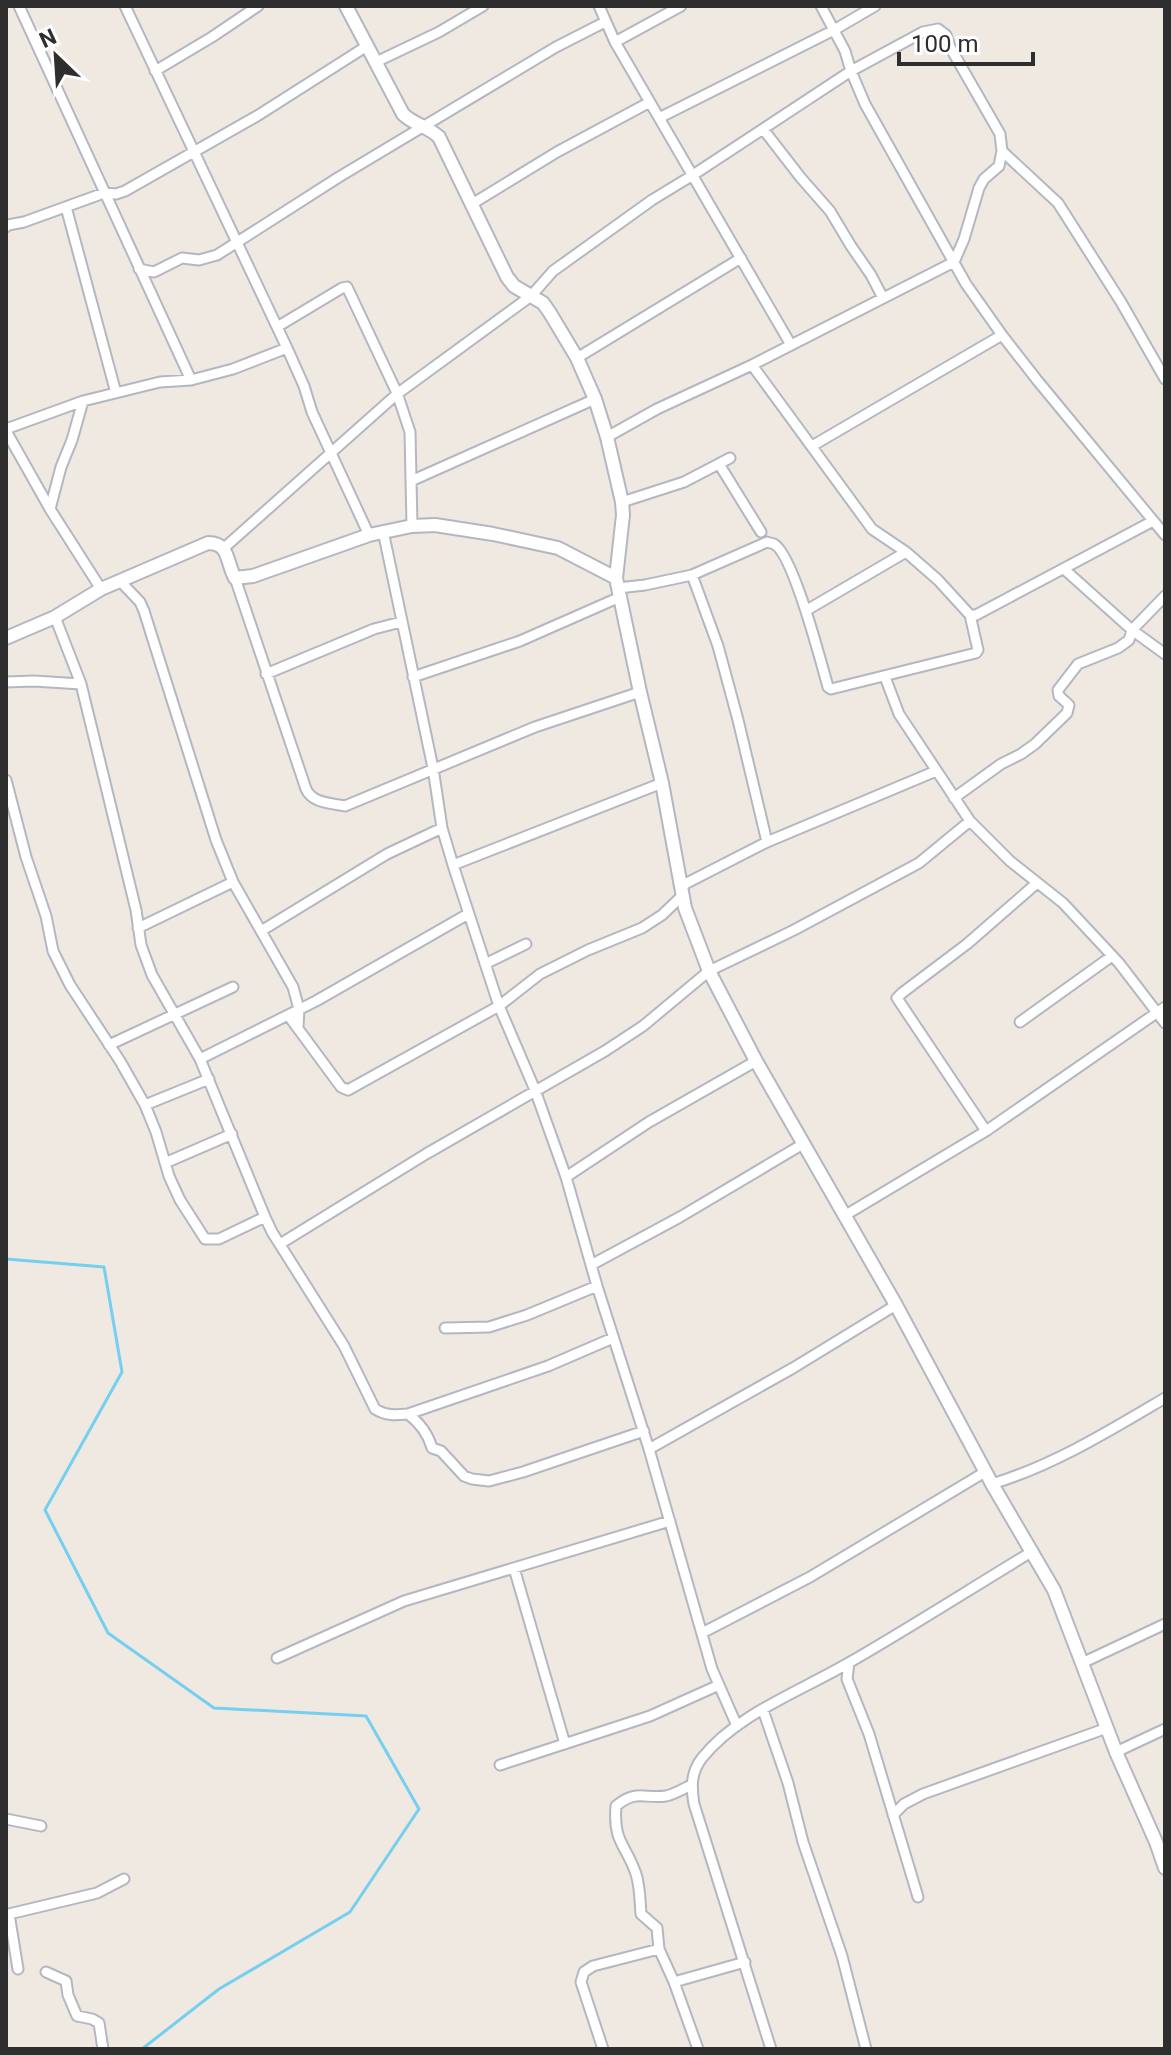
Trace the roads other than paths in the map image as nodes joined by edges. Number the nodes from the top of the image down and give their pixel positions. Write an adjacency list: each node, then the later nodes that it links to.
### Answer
1 (19, 6): 24 (street)
2 (125, 6): 15 (street)
3 (258, 6): 15 (street)
4 (346, 6): 13 (street)
5 (483, 6): 14 (street)
6 (599, 6): 10 (street)
7 (681, 6): 12 (street)
8 (821, 6): 11 (street)
9 (875, 6): 11 (street)
10 (605, 22): 12 (street); 19 (street)
11 (834, 30): 16 (street); 18 (street)
12 (615, 42): 17 (street)
13 (367, 46): 14 (street); 22 (street)
14 (376, 62): 19 (street)
15 (155, 71): 22 (street)
16 (851, 71): 20 (street); 21 (street); 30 (street)
17 (650, 102): 18 (street); 25 (street)
18 (659, 118): 23 (street)
19 (425, 126): 25 (street); 28 (street)
20 (763, 129): 23 (street); 33 (street)
21 (1002, 151): 30 (street); 40 (street)
22 (194, 152): 24 (street); 28 (street)
23 (693, 175): 29 (street); 32 (street)
24 (104, 193): 26 (street); 31 (street)
25 (472, 204): 32 (street)
26 (66, 207): 27 (street); 42 (street)
27 (7, 223)
28 (236, 242): 31 (street); 34 (street)
29 (741, 258): 36 (street); 38 (street)
30 (954, 262): 33 (street); 35 (street)
31 (139, 269): 41 (street)
32 (531, 296): 38 (street); 43 (street)
33 (883, 298): 36 (street)
34 (277, 327): 37 (street); 43 (street)
35 (1002, 335): 48 (street); 55 (street)
36 (791, 345): 39 (street)
37 (287, 348): 41 (street); 49 (street)
38 (577, 358): 44 (street)
39 (752, 365): 47 (street); 48 (street)
40 (1165, 379)
41 (191, 380): 42 (street)
42 (116, 393): 45 (street)
43 (397, 394): 49 (street); 52 (street)
44 (595, 399): 47 (street); 52 (street)
45 (83, 401): 46 (street); 54 (street)
46 (6, 430): 54 (street)
47 (607, 437): 53 (street)
48 (812, 446): 62 (street)
49 (331, 454): 59 (street); 61 (street)
50 (730, 458): 51 (street)
51 (719, 464): 53 (street); 58 (street)
52 (411, 481): 56 (street)
53 (622, 502): 67 (street)
54 (50, 509): 68 (street)
55 (1153, 521): 60 (street); 63 (street)
56 (412, 526): 57 (street); 67 (street)
57 (383, 531): 59 (street); 73 (street)
58 (761, 532)
59 (369, 535): 65 (street)
60 (1165, 535)
61 (224, 548): 65 (street); 66 (street)
62 (906, 552): 70 (street); 71 (street)
63 (1064, 569): 71 (street); 74 (street)
64 (692, 575): 67 (street); 70 (street); 90 (street)
65 (235, 578): 77 (street)
66 (120, 581): 68 (street); 92 (street)
67 (618, 588): 78 (street); 82 (street)
68 (101, 589): 72 (street)
69 (1165, 596): 74 (street)
70 (807, 610): 79 (street)
71 (970, 615): 79 (street)
72 (55, 617): 75 (street); 81 (street)
73 (401, 622): 77 (street); 78 (street)
74 (1132, 630): 76 (street); 87 (street)
75 (6, 638)
76 (1165, 654)
77 (266, 674): 83 (street)
78 (413, 677): 83 (street)
79 (885, 677): 84 (street)
80 (6, 682): 81 (street)
81 (81, 684): 96 (street)
82 (640, 692): 83 (street); 86 (street)
83 (433, 768): 89 (street)
84 (936, 771): 87 (street); 90 (street)
85 (6, 780): 113 (street)
86 (662, 783): 91 (street); 94 (street)
87 (954, 798): 88 (street)
88 (970, 821): 93 (street); 101 (street)
89 (442, 828): 91 (street); 97 (street)
90 (767, 842): 94 (street)
91 (453, 865): 95 (street)
92 (233, 882): 96 (street); 97 (street)
93 (1037, 883): 99 (street); 119 (street)
94 (682, 891): 101 (street); 105 (street)
95 (468, 914): 100 (street); 104 (street)
96 (138, 928): 108 (street)
97 (261, 931): 103 (street)
98 (526, 944): 100 (street)
99 (1112, 956): 107 (street); 110 (street)
100 (485, 964): 105 (street)
101 (709, 971): 115 (street); 117 (street)
102 (233, 987): 108 (street)
103 (293, 987): 104 (street); 106 (street)
104 (316, 1001): 106 (street)
105 (499, 1006): 112 (street); 117 (street)
106 (299, 1009): 109 (street); 112 (street)
107 (1161, 1010): 111 (street); 119 (street)
108 (173, 1014): 113 (street); 114 (street)
109 (288, 1015): 112 (street); 114 (street)
110 (1020, 1022)
111 (1165, 1023)
112 (298, 1027)
113 (109, 1045): 118 (street)
114 (200, 1059): 116 (street)
115 (756, 1061): 121 (street); 123 (street)
116 (209, 1079): 118 (street); 120 (street)
117 (535, 1090): 123 (street); 126 (street)
118 (145, 1105): 122 (street)
119 (986, 1131): 124 (street)
120 (232, 1134): 122 (street); 125 (street)
121 (803, 1144): 124 (street); 127 (street)
122 (165, 1163): 125 (street)
123 (566, 1177): 127 (street)
124 (844, 1216): 129 (street)
125 (265, 1217): 126 (street)
126 (280, 1244): 133 (street)
127 (591, 1265): 128 (street)
128 (597, 1286): 130 (street); 131 (street)
129 (896, 1305): 135 (street); 136 (street)
130 (445, 1328)
131 (613, 1338): 133 (street); 134 (street)
132 (1165, 1398): 136 (street)
133 (408, 1414): 134 (street)
134 (644, 1431): 135 (street)
135 (649, 1449): 137 (street)
136 (988, 1478): 138 (street); 141 (street)
137 (670, 1521): 139 (street); 141 (street)
138 (1033, 1551): 143 (street); 144 (street)
139 (514, 1568): 142 (street); 152 (street)
140 (1165, 1624): 144 (street)
141 (702, 1633): 147 (street)
142 (277, 1658)
143 (849, 1663): 145 (street); 146 (street)
144 (1082, 1663): 150 (street)
145 (837, 1670): 146 (street); 148 (street)
146 (847, 1679): 156 (street)
147 (719, 1685): 149 (street); 152 (street)
148 (763, 1710): 149 (street); 172 (street)
149 (737, 1726): 155 (street)
150 (1107, 1728): 153 (street); 156 (street)
151 (1165, 1729): 153 (street)
152 (565, 1744): 154 (street)
153 (1116, 1752): 159 (street)
154 (500, 1765)
155 (691, 1785): 163 (street); 164 (street)
156 (893, 1815): 161 (street)
157 (6, 1819): 158 (street)
158 (41, 1826)
159 (1165, 1868)
160 (124, 1879): 162 (street)
161 (918, 1897)
162 (7, 1914): 165 (street)
163 (659, 1949): 167 (street); 169 (street)
164 (745, 1962): 167 (street); 171 (street)
165 (18, 1969)
166 (46, 1972): 168 (street)
167 (674, 1982): 170 (street)
168 (103, 2049)
169 (603, 2049)
170 (698, 2049)
171 (771, 2049)
172 (866, 2049)

